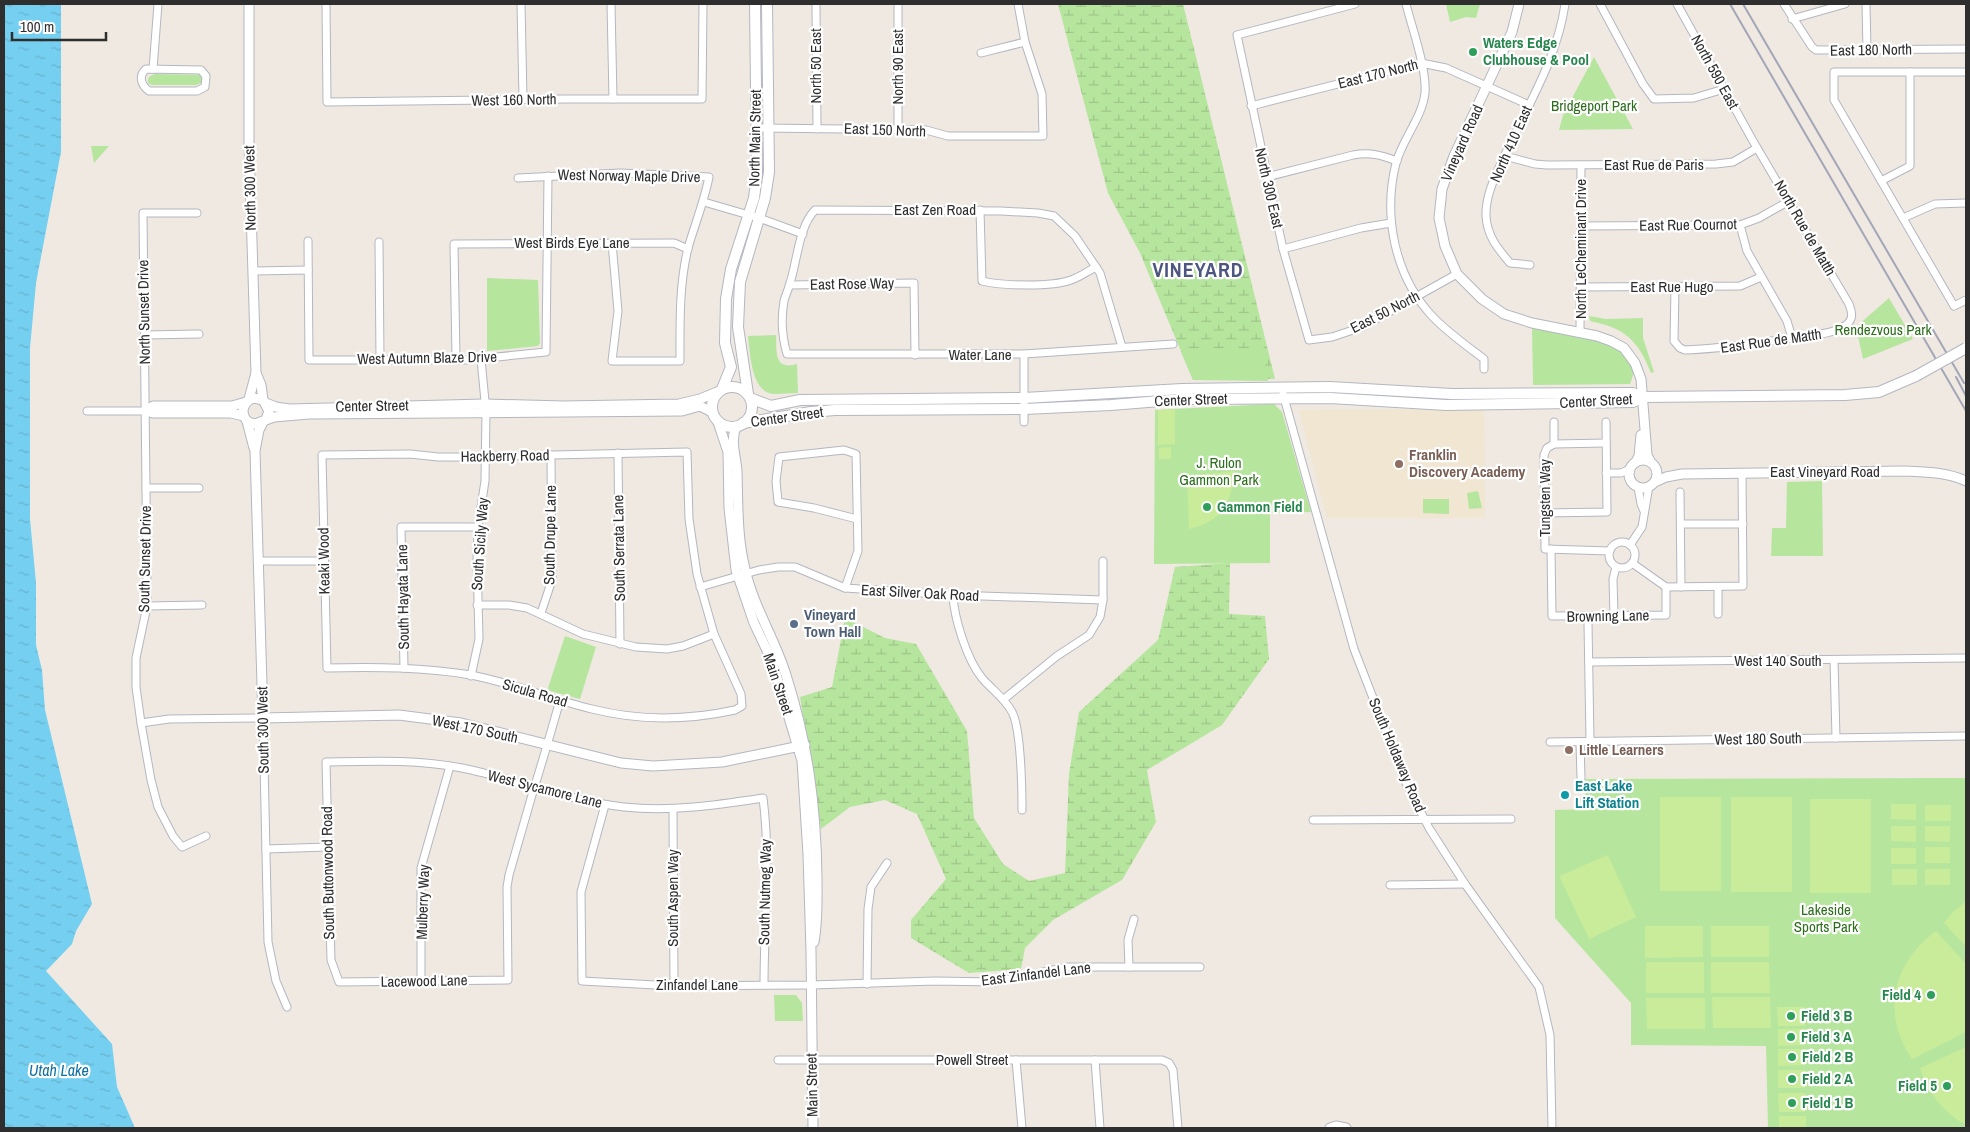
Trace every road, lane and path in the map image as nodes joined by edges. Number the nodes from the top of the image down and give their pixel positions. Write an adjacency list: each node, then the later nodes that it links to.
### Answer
1 (158, 4): 27 (street)
2 (249, 4): 70 (street, North 300 West)
3 (326, 4): 32 (street, West 160 North)
4 (522, 4): 32 (street)
5 (611, 4): 33 (street)
6 (703, 4): 33 (street, West 160 North)
7 (755, 4): 36 (main road, North Main Street)
8 (767, 4): 37 (main road, North Main Street)
9 (816, 4): 38 (street, North 50 East)
10 (898, 4): 39 (street, North 90 East)
11 (1018, 4): 22 (street)
12 (1355, 4): 35 (street, North 300 East)
13 (1406, 4): 26 (street)
14 (1519, 4): 30 (street, Vineyard Road)
15 (1565, 4): 34 (street, North 410 East)
16 (1600, 4): 31 (street)
17 (1678, 4): 31 (street, North 590 East)
18 (1784, 4): 21 (street)
19 (1845, 4): 21 (street)
20 (1866, 4): 24 (street)
21 (1792, 19): 24 (street, East 180 North)
22 (1025, 42): 25 (street); 39 (street, East 150 North)
23 (1966, 49): 24 (street, East 180 North)
24 (1867, 50)
25 (981, 54)
26 (1421, 63): 30 (street, East 170 North); 35 (street, East 170 North); 43 (street)
27 (153, 68): 27 (street)
28 (1910, 72): 29 (street); 48 (street); 48 (street)
29 (1966, 72)
30 (1487, 86): 34 (street, East 170 North); 71 (street, Vineyard Road)
31 (1724, 89): 40 (street, North 590 East)
32 (523, 99): 33 (street, West 160 North)
33 (613, 99)
34 (1528, 105): 42 (street, North 410 East)
35 (1251, 106): 46 (street, North 300 East)
36 (756, 128): 37 (street, East 150 North); 54 (main road, North Main Street)
37 (768, 128): 38 (street, East 150 North); 55 (main road, North Main Street)
38 (817, 129): 39 (street, East 150 North)
39 (898, 130)
40 (1753, 141): 41 (street, North Rue de Matth)
41 (1757, 148): 44 (street, East Rue de Paris); 50 (street, North Rue de Matth)
42 (1505, 156): 44 (street, East Rue de Paris); 67 (street, North 410 East)
43 (1397, 162): 46 (street); 57 (street)
44 (1581, 165): 59 (street, North LeCheminant Drive)
45 (548, 176): 47 (street, West Norway Maple Drive); 49 (street, West Norway Maple Drive); 63 (street)
46 (1267, 177): 66 (street, North 300 East)
47 (518, 178)
48 (1882, 181): 56 (street)
49 (704, 202): 54 (street); 65 (street)
50 (1789, 202): 58 (street, East Rue Cournot); 78 (street, North Rue de Matth)
51 (1966, 203): 56 (street)
52 (980, 210): 60 (street, East Zen Road); 68 (street, East Zen Road); 68 (street)
53 (197, 214): 81 (street, North Sunset Drive)
54 (747, 215): 55 (street); 94 (main road, North Main Street)
55 (759, 218): 60 (street); 98 (main road, North Main Street)
56 (1903, 218): 77 (street)
57 (1391, 223): 66 (street); 76 (street)
58 (1740, 225): 59 (street, East Rue Cournot); 72 (street)
59 (1581, 226): 75 (street, North LeCheminant Drive)
60 (802, 234): 73 (street)
61 (308, 241): 69 (street)
62 (379, 242): 90 (street)
63 (546, 243): 64 (street, West Birds Eye Lane); 89 (street, West Autumn Blaze Drive); 91 (street, West Birds Eye Lane)
64 (612, 243): 65 (street, West Birds Eye Lane); 65 (street)
65 (688, 249)
66 (1283, 249): 83 (street, North 300 East)
67 (1530, 264)
68 (1096, 267): 85 (street)
69 (308, 270): 70 (street); 90 (street, West Autumn Blaze Drive)
70 (252, 271): 93 (street, North 300 West)
71 (1457, 274): 76 (street, East 50 North); 79 (street, Vineyard Road)
72 (1761, 277): 74 (street, East Rue Hugo); 82 (street)
73 (790, 284): 88 (street, East Rose Way); 88 (street, Water Lane)
74 (1675, 287): 75 (street, East Rue Hugo); 82 (street, East Rue de Matth)
75 (1581, 288): 79 (street, North LeCheminant Drive)
76 (1418, 297): 83 (street, East 50 North); 92 (street)
77 (1966, 300)
78 (1851, 318): 82 (street, East Rue de Matth)
79 (1580, 332): 99 (street, Vineyard Road)
80 (200, 334): 81 (street)
81 (145, 335): 107 (street, North Sunset Drive)
82 (1792, 338)
83 (1309, 340)
84 (1173, 344): 85 (street, Water Lane)
85 (1122, 347): 87 (street, Water Lane)
86 (1966, 348): 99 (main road, bridge)
87 (1024, 354): 88 (street, Water Lane); 103 (street)
88 (915, 355)
89 (482, 358): 91 (street, West Autumn Blaze Drive); 105 (street, South Sicily Way)
90 (380, 360): 91 (street, West Autumn Blaze Drive)
91 (456, 360)
92 (1484, 369)
93 (256, 373): 101 (street, North 300 West); 102 (street, North 300 West)
94 (719, 391): 98 (main road); 105 (street, Center Street); 108 (main road)
95 (1405, 392): 96 (main road, Center Street); 97 (main road, Center Street); 100 (main road)
96 (1283, 393): 100 (main road, Center Street); 103 (main road, Center Street); 192 (street, South Holdaway Road)
97 (1439, 394): 99 (main road, Center Street); 104 (main road)
98 (749, 396): 103 (main road, Center Street); 115 (main road)
99 (1643, 398): 104 (main road, Center Street); 123 (street); 124 (street)
100 (1365, 400): 104 (main road, Center Street)
101 (248, 401): 102 (street); 107 (street); 109 (street)
102 (265, 402): 105 (street, Center Street); 110 (street)
103 (1024, 403): 112 (street); 115 (main road, Center Street)
104 (1446, 405)
105 (485, 408): 108 (street, Center Street); 110 (street, Center Street); 122 (street, South Sicily Way)
106 (87, 411): 107 (street)
107 (145, 411): 109 (street); 131 (street, South Sunset Drive)
108 (712, 412): 111 (main road)
109 (246, 419): 110 (street); 118 (street, South 300 West)
110 (265, 420): 118 (street, South 300 West)
111 (718, 422): 115 (main road); 148 (street, Main Street)
112 (1024, 422)
113 (1554, 422): 117 (street)
114 (1606, 422): 116 (street)
115 (740, 425): 148 (street, Main Street)
116 (1606, 443): 117 (street, Tungsten Way); 125 (street)
117 (1554, 444): 135 (street, Tungsten Way)
118 (255, 451): 143 (street, South 300 West)
119 (618, 452): 121 (street, Hackberry Road); 149 (street, Hackberry Road); 165 (street, South Serrata Lane)
120 (322, 455): 122 (street, Hackberry Road); 144 (street, Keaki Wood)
121 (551, 455): 122 (street, Hackberry Road); 159 (street, South Drupe Lane)
122 (485, 456): 139 (street, South Sicily Way)
123 (1651, 463): 124 (street); 127 (street, East Vineyard Road); 129 (street)
124 (1629, 470): 125 (street); 130 (street)
125 (1606, 473): 135 (street)
126 (1742, 473): 127 (street, East Vineyard Road); 128 (street, East Vineyard Road); 138 (street)
127 (1682, 474): 129 (street, East Vineyard Road)
128 (1966, 481)
129 (1652, 484): 130 (street); 134 (street)
130 (1638, 487): 134 (street)
131 (146, 488): 132 (street); 158 (street, South Sunset Drive)
132 (200, 488)
133 (1680, 492): 137 (street)
134 (1644, 511): 140 (street)
135 (1545, 512): 141 (street, Tungsten Way)
136 (857, 519): 136 (street); 153 (street)
137 (1681, 524): 138 (street); 151 (street)
138 (1743, 524): 152 (street)
139 (478, 527): 157 (street, South Sicily Way); 170 (street, South Hayata Lane)
140 (1630, 545): 142 (street); 146 (street)
141 (1548, 549): 142 (street); 161 (street, Tungsten Way)
142 (1610, 551): 147 (street)
143 (260, 561): 144 (street); 174 (street, South 300 West)
144 (324, 561): 169 (street, Keaki Wood)
145 (1103, 561): 155 (street)
146 (1632, 563): 147 (street); 150 (street)
147 (1616, 566): 162 (street)
148 (742, 575): 149 (street, East Silver Oak Road); 153 (street, East Silver Oak Road); 182 (street, Main Street)
149 (700, 587): 164 (street)
150 (1666, 587): 151 (street); 162 (street, Browning Lane)
151 (1681, 587): 152 (street)
152 (1718, 587): 160 (street)
153 (844, 588): 154 (street, East Silver Oak Road)
154 (953, 595): 155 (street, East Silver Oak Road); 172 (street)
155 (1103, 600): 172 (street)
156 (202, 605): 158 (street)
157 (477, 605): 159 (street); 171 (street, South Sicily Way)
158 (147, 606): 175 (street, South Sunset Drive)
159 (541, 613): 165 (street)
160 (1718, 614)
161 (1552, 616): 162 (street, Browning Lane)
162 (1614, 616)
163 (1588, 623): 168 (street)
164 (714, 634): 165 (street); 173 (street, Sicula Road)
165 (620, 644)
166 (1966, 658): 167 (street, West 140 South)
167 (1834, 660): 168 (street, West 140 South); 177 (street)
168 (1589, 662): 178 (street)
169 (327, 668): 170 (street, Sicula Road)
170 (404, 668): 171 (street, Sicula Road)
171 (471, 676): 173 (street, Sicula Road)
172 (1004, 699): 190 (street)
173 (560, 700): 181 (street)
174 (263, 718): 175 (street, West 170 South); 181 (street, West 170 South); 196 (street, South 300 West)
175 (141, 723): 194 (street, South Sunset Drive)
176 (1966, 736): 177 (street, West 180 South)
177 (1836, 738): 178 (street, West 180 South)
178 (1590, 741): 180 (street, West 180 South)
179 (1550, 742): 180 (street, West 180 South)
180 (1580, 742): 185 (street)
181 (547, 746): 182 (street, West 170 South); 186 (street)
182 (802, 746): 207 (street, Main Street)
183 (326, 762): 184 (street, West Sycamore Lane); 195 (street, South Buttonwood Road)
184 (450, 766): 186 (street, West Sycamore Lane); 203 (street, Mulberry Way)
185 (1581, 778)
186 (534, 788): 188 (street, West Sycamore Lane); 203 (street, Lacewood Lane)
187 (763, 798): 189 (street, West Sycamore Lane); 206 (street, South Nutmeg Way)
188 (605, 805): 189 (street, West Sycamore Lane); 208 (street, Zinfandel Lane)
189 (673, 810): 208 (street, South Aspen Way)
190 (1022, 810)
191 (1313, 820): 192 (street)
192 (1424, 820): 193 (street); 198 (street, South Holdaway Road)
193 (1511, 820)
194 (206, 836)
195 (328, 847): 196 (street); 204 (street, South Buttonwood Road)
196 (266, 849): 209 (street, South 300 West)
197 (887, 863): 205 (street)
198 (1464, 884): 199 (street); 220 (street, South Holdaway Road)
199 (1390, 885)
200 (1134, 919): 201 (street)
201 (1129, 967): 202 (street, East Zinfandel Lane); 205 (street, East Zinfandel Lane)
202 (1200, 967)
203 (421, 981): 204 (street, Lacewood Lane)
204 (339, 982)
205 (867, 984): 207 (street, East Zinfandel Lane)
206 (764, 985): 207 (street, Zinfandel Lane); 208 (street, Zinfandel Lane)
207 (812, 985): 211 (street, Main Street)
208 (674, 986)
209 (287, 1007)
210 (778, 1060): 211 (street, Powell Street)
211 (812, 1060): 212 (street, Powell Street); 214 (street, Main Street)
212 (1016, 1060): 213 (street, Powell Street); 215 (street)
213 (1095, 1060): 216 (street); 217 (street, Powell Street)
214 (813, 1128)
215 (1022, 1128)
216 (1100, 1128)
217 (1178, 1128)
218 (1330, 1128): 219 (street)
219 (1346, 1128)
220 (1552, 1128)

